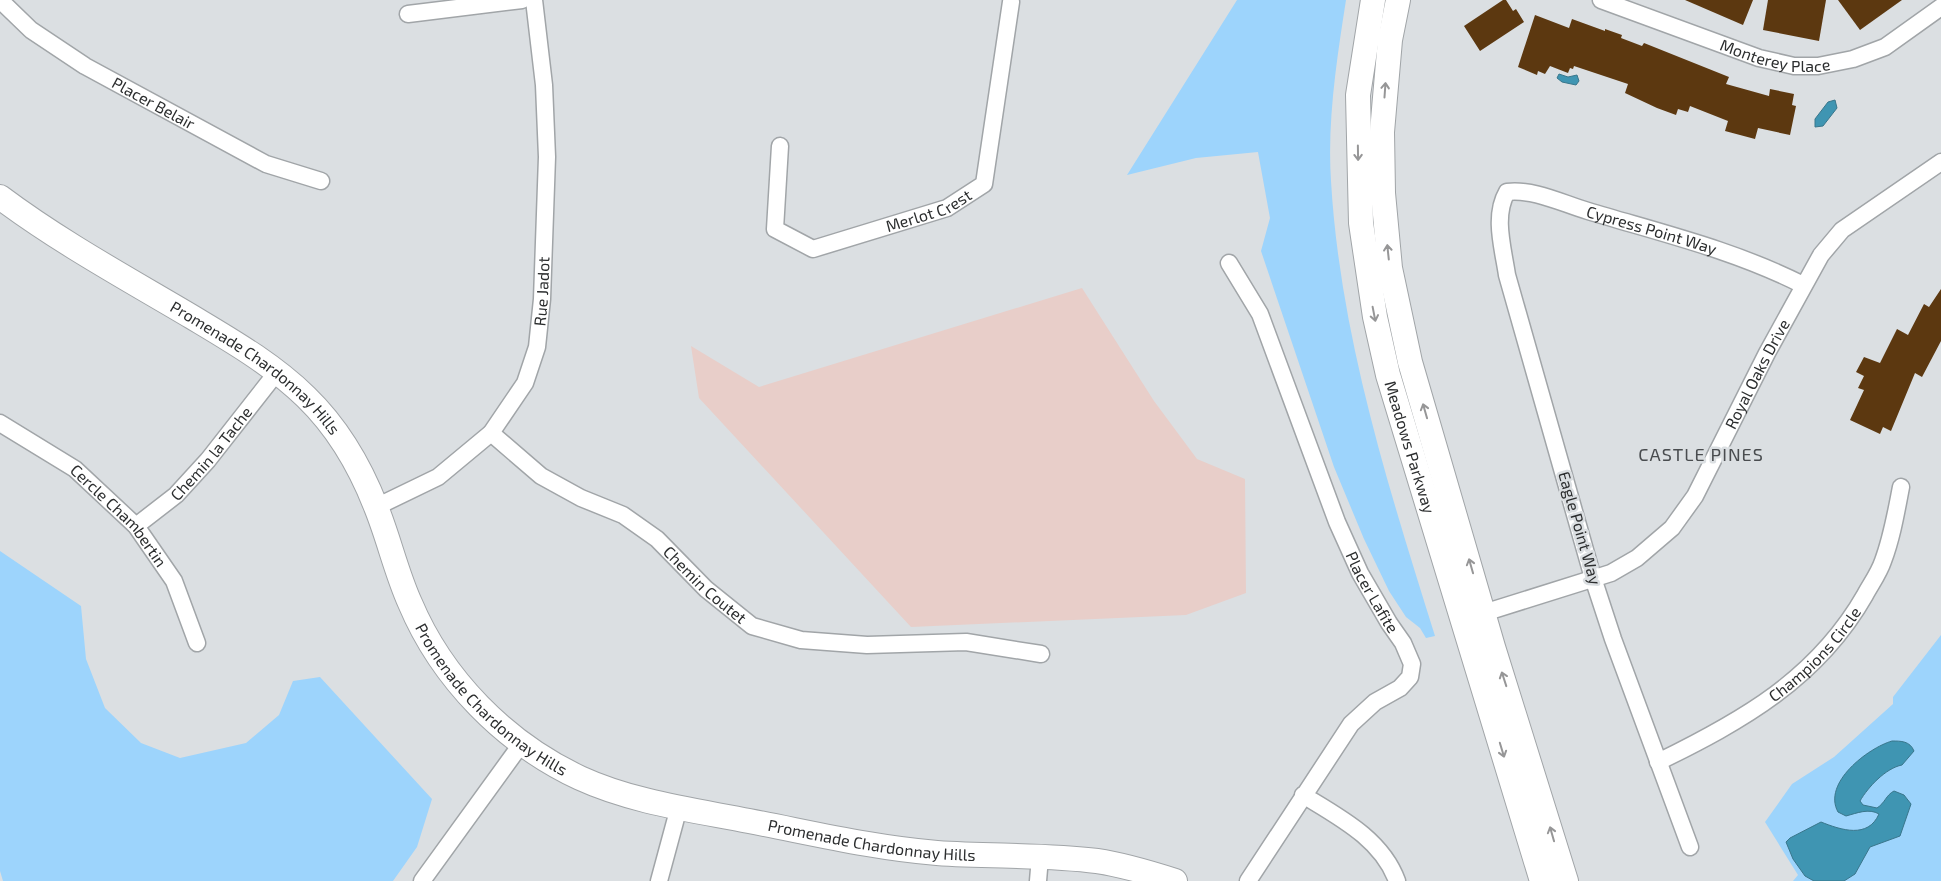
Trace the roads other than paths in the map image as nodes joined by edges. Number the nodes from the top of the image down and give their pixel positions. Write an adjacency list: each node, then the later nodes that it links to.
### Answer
1 (522, 0): 9 (street)
2 (534, 0): 19 (street, Rue Jadot)
3 (1373, 0): 24 (main road, Meadows Parkway, one-way to 24)
4 (1398, 0): 24 (main road, Meadows Parkway, one-way to 4)
5 (1601, 0): 8 (street, Monterey Place)
6 (1014, 1): 10 (street, Merlot Crest)
7 (1, 3): 12 (street, Placer Belair)
8 (1941, 7)
9 (408, 14)
10 (780, 146)
11 (1941, 162): 16 (street, Royal Oaks Drive)
12 (322, 181)
13 (0, 197): 17 (main road, Promenade Chardonnay Hills)
14 (1502, 201): 16 (street, Cypress Point Way); 23 (street, Eagle Point Way)
15 (1229, 263): 29 (street, Placer Lafite)
16 (1803, 285): 23 (street, Royal Oaks Drive)
17 (277, 372): 21 (main road, Promenade Chardonnay Hills); 22 (street, Chemin la Tache)
18 (0, 422): 22 (street, Cercle Chambertin)
19 (491, 433): 21 (street, Rue Jadot); 26 (street, Chemin Coutet)
20 (1900, 487): 28 (street, Champions Circle)
21 (376, 507): 27 (main road, Promenade Chardonnay Hills)
22 (136, 526): 25 (street, Cercle Chambertin)
23 (1594, 578): 24 (street, Royal Oaks Drive); 28 (street, Eagle Point Way)
24 (1473, 617): 39 (main road, Meadows Parkway, one-way to 39); 40 (main road, Meadows Parkway, one-way to 24)
25 (197, 643)
26 (1041, 654)
27 (522, 743): 30 (main road, Promenade Chardonnay Hills); 33 (street)
28 (1658, 762): 31 (street, Eagle Point Way)
29 (1303, 796): 37 (street, Placer Lafite); 38 (street)
30 (680, 807): 32 (main road, Promenade Chardonnay Hills); 34 (street)
31 (1690, 847)
32 (1040, 857): 35 (street); 36 (main road, Promenade Chardonnay Hills)
33 (422, 881)
34 (659, 881)
35 (1038, 881)
36 (1175, 881)
37 (1248, 881)
38 (1397, 881)
39 (1542, 881)
40 (1566, 881)

